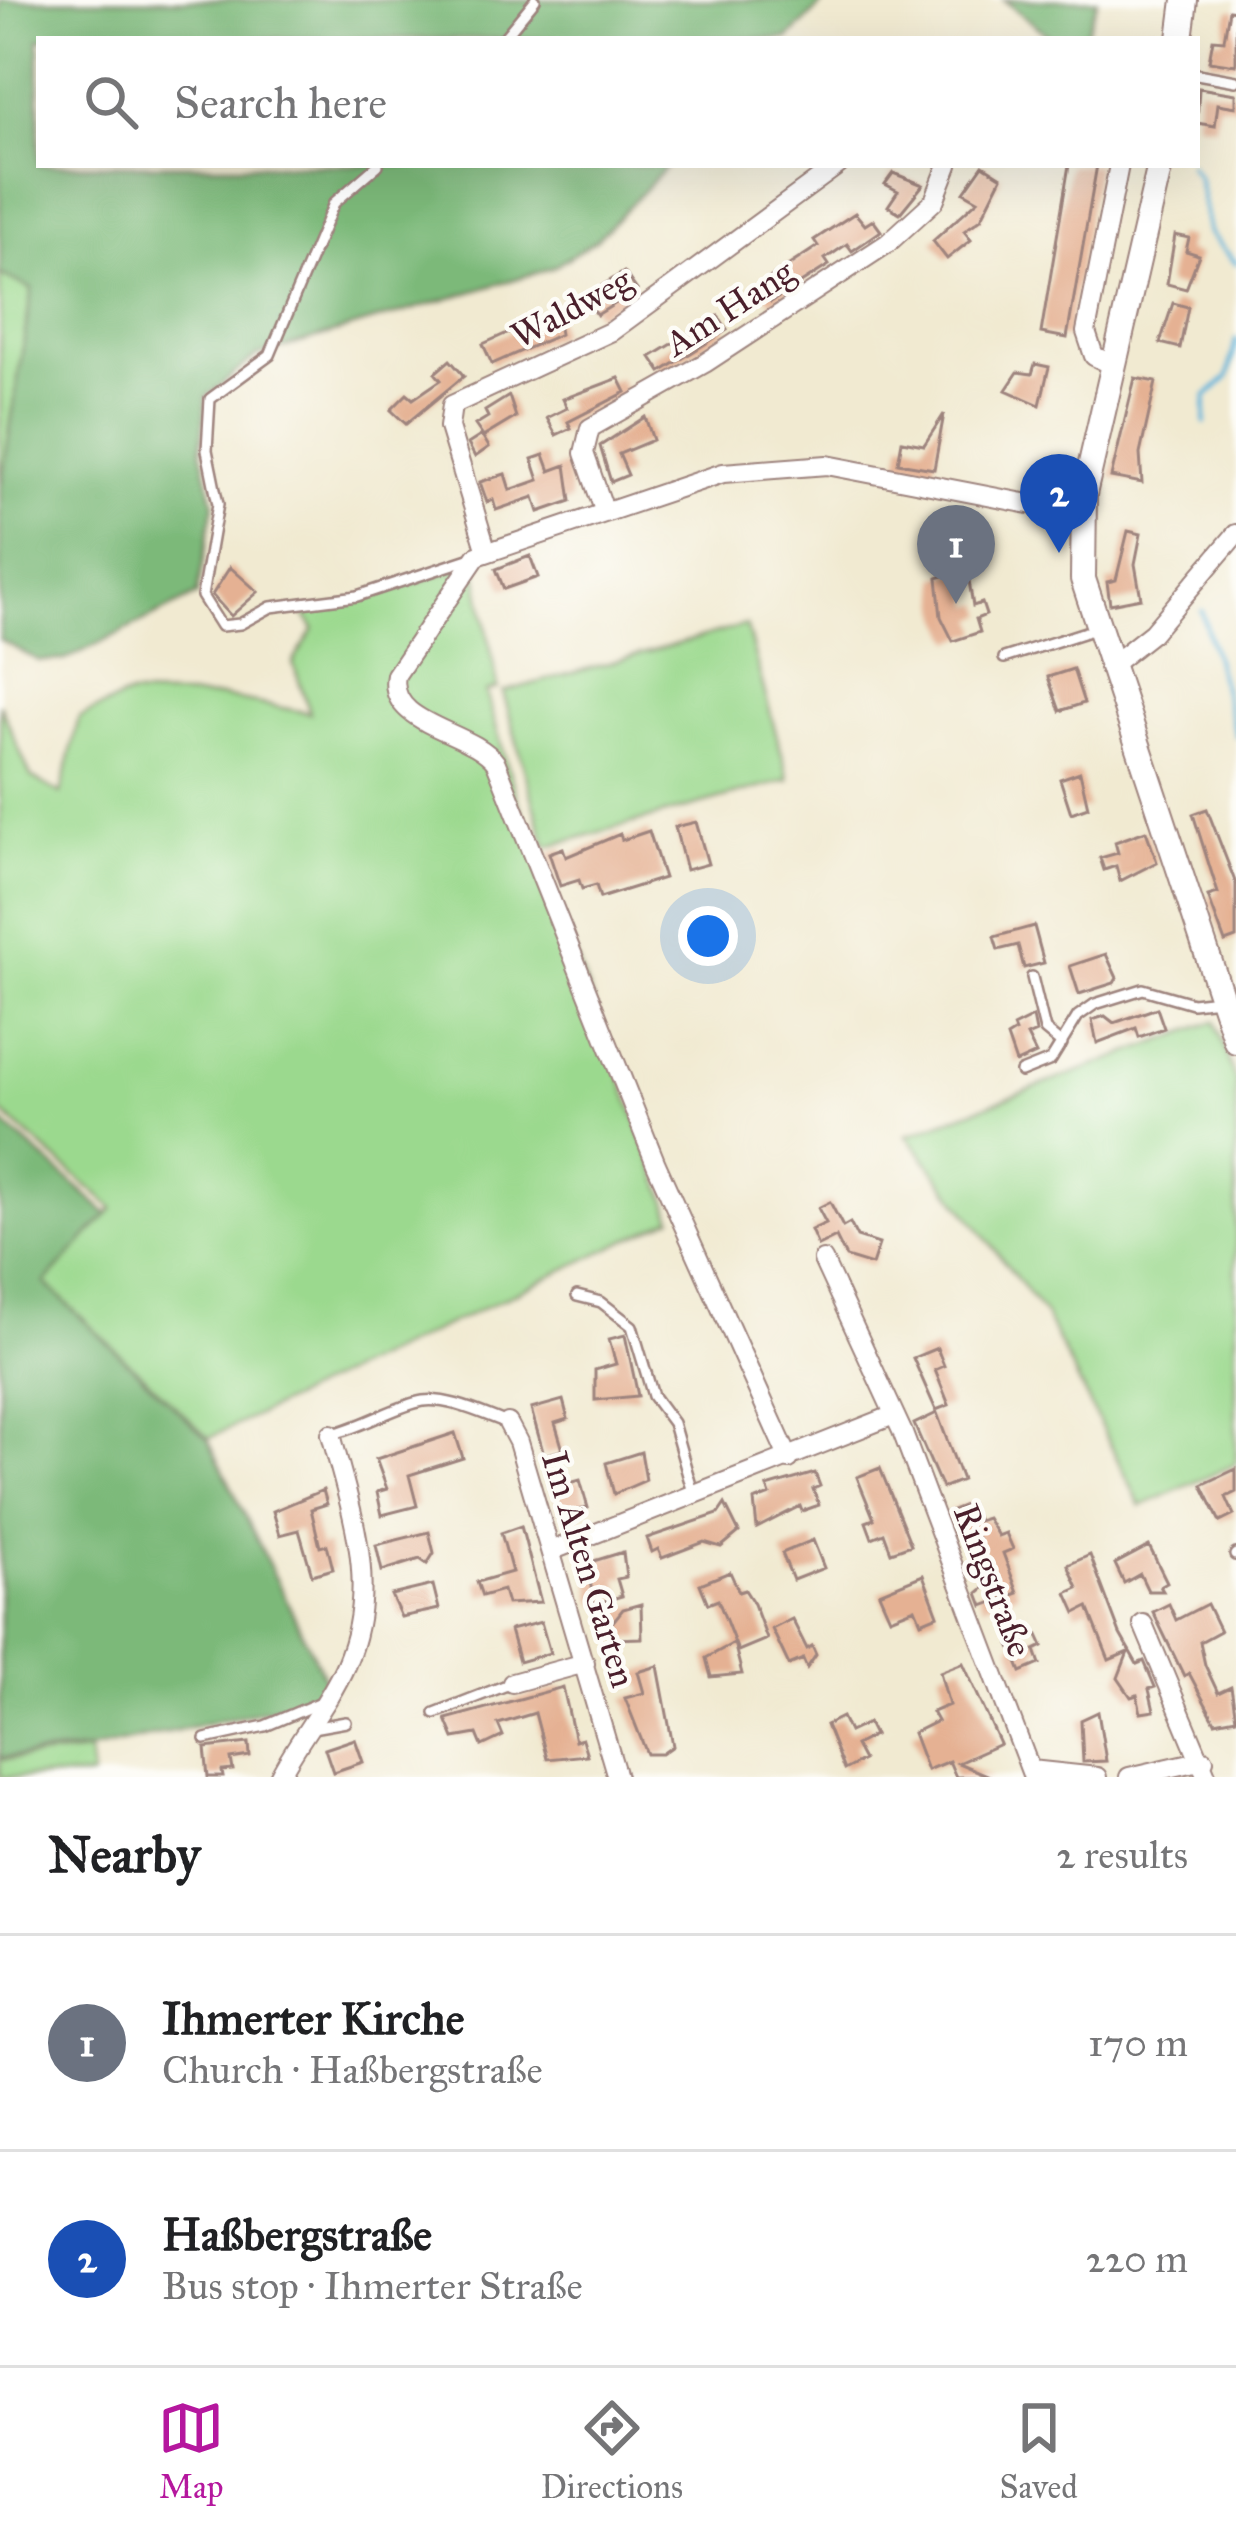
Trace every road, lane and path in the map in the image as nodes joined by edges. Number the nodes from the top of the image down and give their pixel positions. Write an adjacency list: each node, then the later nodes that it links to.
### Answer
1 (535, 0): 3 (lane)
2 (1184, 0): 4 (main road)
3 (505, 36)
4 (1180, 36)
5 (1200, 75): 6 (lane)
6 (1236, 81)
7 (375, 168): 16 (lane)
8 (834, 168): 16 (street, Waldweg)
9 (947, 168): 13 (street, Am Hang)
10 (1118, 168): 12 (street)
11 (1159, 168): 12 (main road)
12 (1115, 365): 14 (main road)
13 (604, 510): 14 (street); 16 (street)
14 (1081, 514): 17 (main road)
15 (1236, 534): 19 (street)
16 (482, 554): 30 (street)
17 (1098, 628): 18 (lane); 19 (main road)
18 (1004, 658)
19 (1111, 666): 21 (main road)
20 (1032, 977): 23 (lane)
21 (1222, 999): 22 (main road); 23 (lane)
22 (1236, 1041)
23 (1063, 1044): 24 (lane)
24 (1022, 1072)
25 (824, 1260): 27 (street, Ringstraße)
26 (577, 1296): 31 (lane)
27 (894, 1414): 30 (street); 42 (street, Ringstraße)
28 (508, 1424): 29 (lane, Im Alten Garten); 32 (street, Im Alten Garten)
29 (331, 1434): 36 (street)
30 (789, 1459): 31 (street)
31 (694, 1497): 32 (street)
32 (551, 1551): 34 (street, Im Alten Garten)
33 (1143, 1624): 41 (street)
34 (585, 1663): 35 (street); 44 (street, Im Alten Garten)
35 (512, 1683): 37 (lane)
36 (328, 1697): 39 (street); 40 (lane)
37 (435, 1713)
38 (346, 1722): 39 (lane)
39 (312, 1728): 43 (street)
40 (205, 1739)
41 (1206, 1768): 46 (street)
42 (1032, 1773): 45 (street, Ringstraße)
43 (279, 1777)
44 (617, 1777)
45 (1097, 1777)
46 (1129, 1777)

